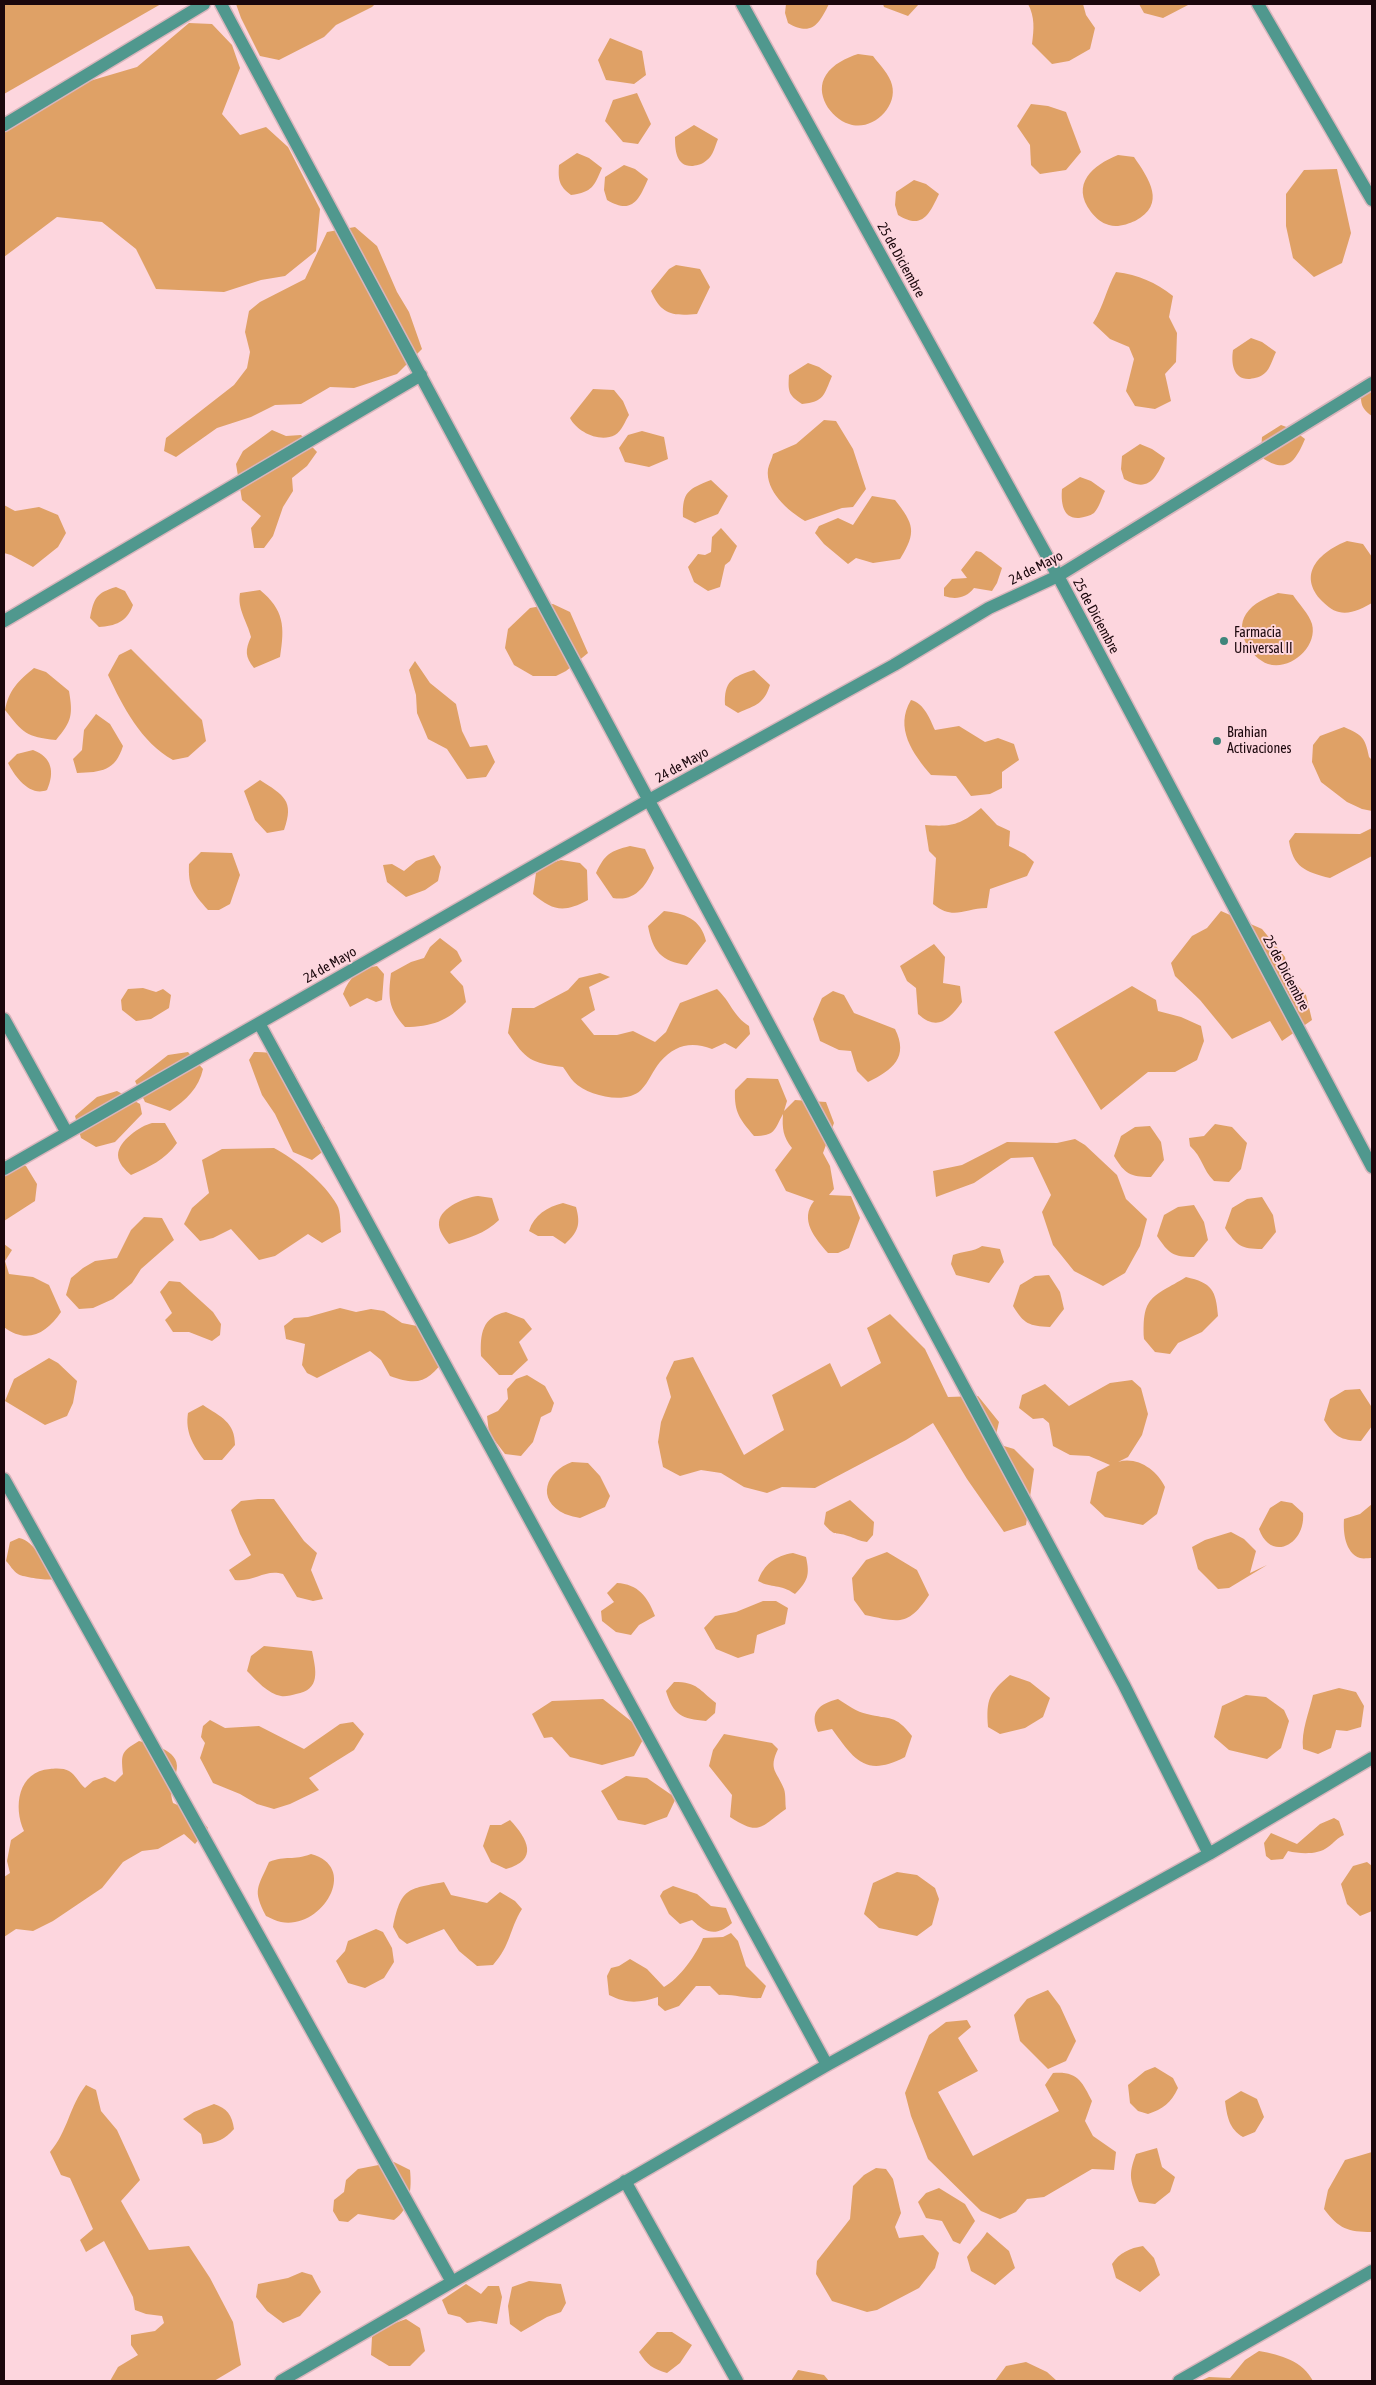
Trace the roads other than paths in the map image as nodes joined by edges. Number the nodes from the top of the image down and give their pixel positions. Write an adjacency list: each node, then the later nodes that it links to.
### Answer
1 (204, 4): 5 (street)
2 (221, 4): 7 (street)
3 (742, 4): 9 (street, 25 de Diciembre)
4 (1258, 4): 6 (street)
5 (4, 125)
6 (1372, 200)
7 (421, 375): 10 (street); 11 (street)
8 (1372, 383): 9 (street, 24 de Mayo)
9 (1058, 576): 11 (street, 24 de Mayo); 15 (street, 25 de Diciembre)
10 (4, 621)
11 (649, 800): 13 (street, 24 de Mayo); 19 (street)
12 (4, 1019): 14 (street)
13 (259, 1023): 14 (street, 24 de Mayo); 20 (street)
14 (67, 1133): 16 (street, 24 de Mayo)
15 (1372, 1167)
16 (4, 1169)
17 (4, 1480): 23 (street)
18 (1372, 1758): 19 (street)
19 (1209, 1854): 20 (street)
20 (827, 2065): 21 (street)
21 (625, 2182): 23 (street); 25 (street)
22 (1372, 2271): 26 (street)
23 (452, 2282): 24 (street)
24 (281, 2381)
25 (737, 2381)
26 (1179, 2381)

